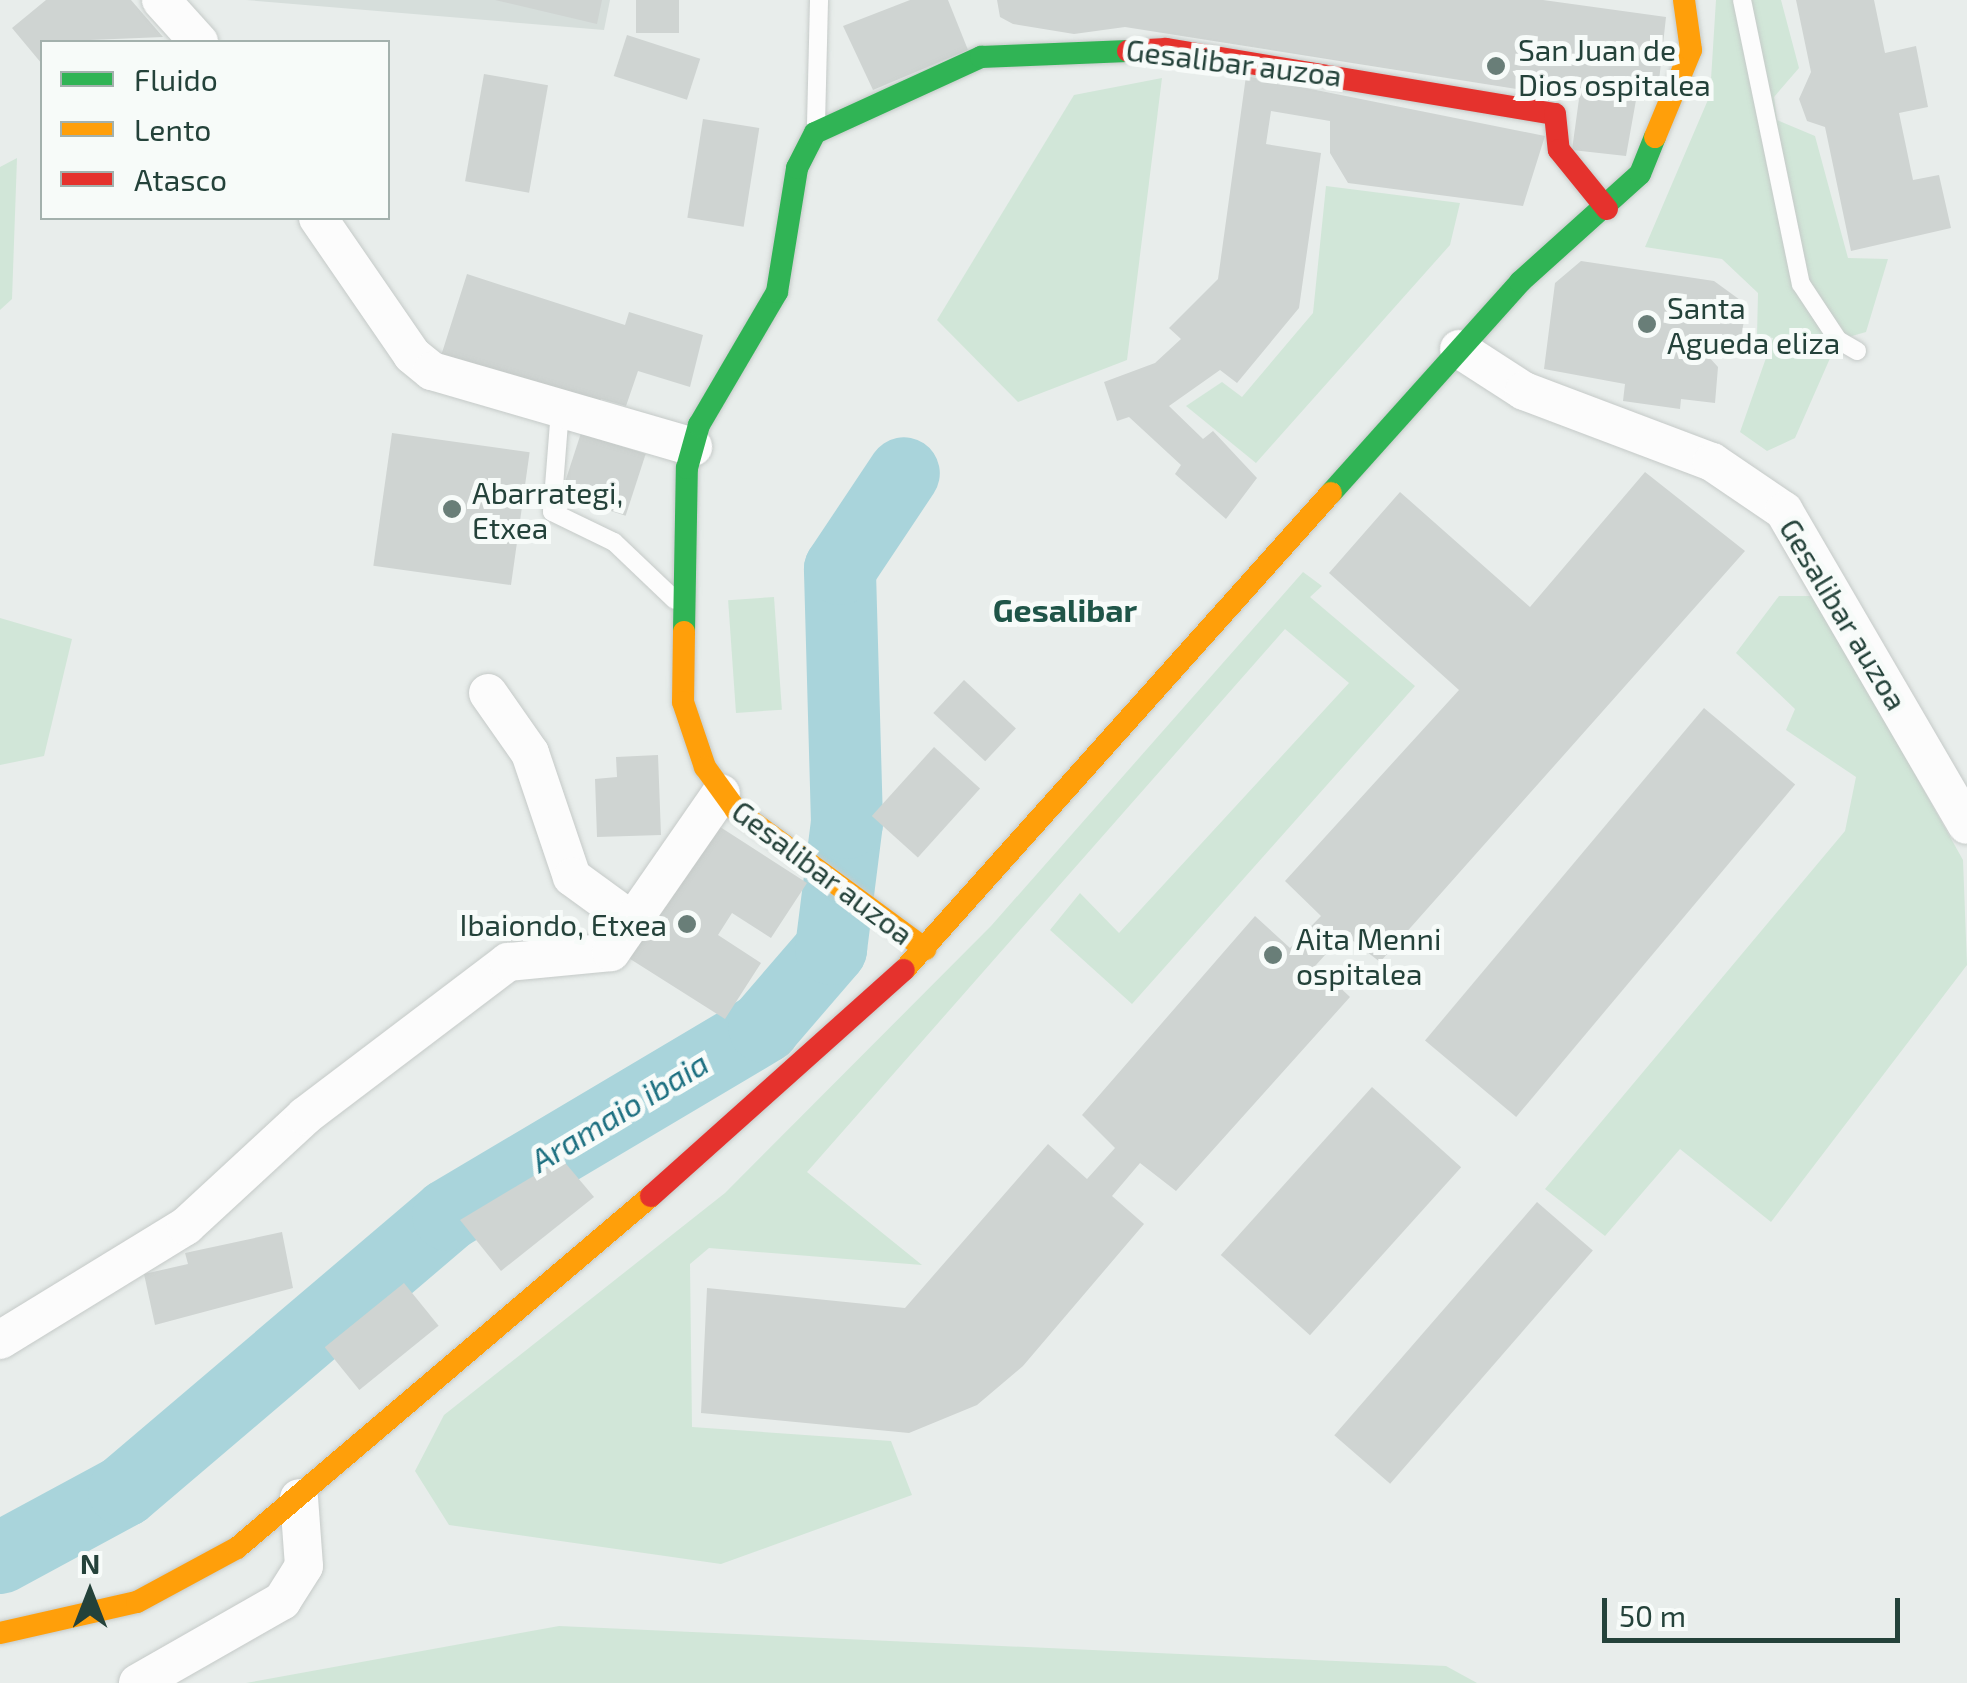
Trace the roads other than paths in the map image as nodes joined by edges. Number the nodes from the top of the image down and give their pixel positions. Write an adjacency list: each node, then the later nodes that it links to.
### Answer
1 (162, 0): 5 (street)
2 (819, 0): 6 (lane, Gesalibar auzoa)
3 (1684, 0): 7 (main road)
4 (1742, 0): 10 (lane)
5 (197, 40)
6 (815, 133): 7 (main road, Gesalibar auzoa); 12 (main road, Gesalibar auzoa)
7 (1607, 210): 9 (main road)
8 (319, 220): 11 (street)
9 (1459, 350): 16 (street, Gesalibar auzoa); 18 (main road)
10 (1856, 351)
11 (560, 410): 12 (street); 13 (lane)
12 (693, 447): 13 (main road, Gesalibar auzoa)
13 (681, 606): 15 (main road, Gesalibar auzoa)
14 (488, 693): 17 (street)
15 (721, 793): 17 (street, Gesalibar auzoa); 18 (main road, Gesalibar auzoa)
16 (1967, 825)
17 (635, 922): 19 (street, Gesalibar auzoa)
18 (925, 949): 20 (main road)
19 (0, 1340)
20 (299, 1498): 21 (main road); 22 (street)
21 (0, 1633)
22 (138, 1683)

